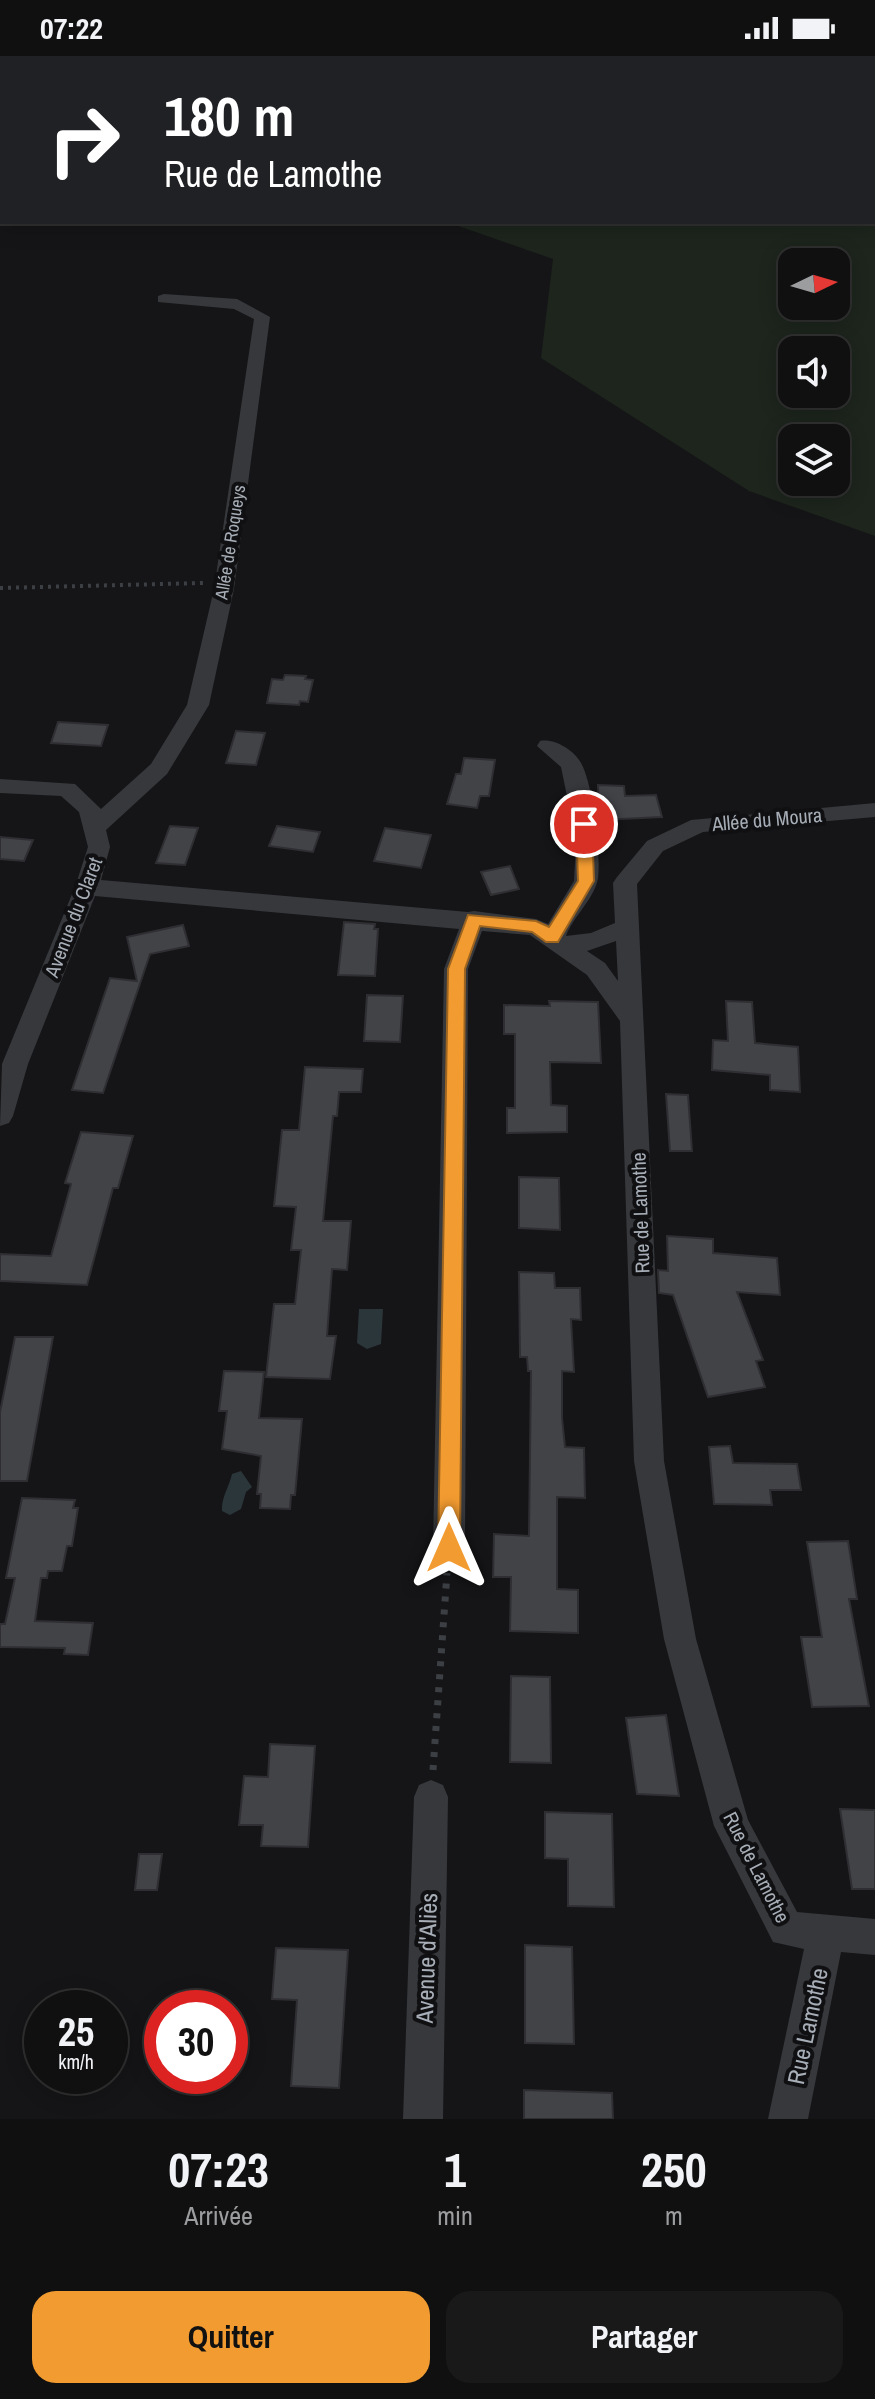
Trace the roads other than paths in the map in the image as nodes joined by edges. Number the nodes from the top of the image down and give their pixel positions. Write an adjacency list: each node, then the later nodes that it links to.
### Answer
1 (164, 299): 5 (street, Allée de Roqueys)
2 (548, 746): 9 (street)
3 (0, 786): 5 (street, Avenue du Claret)
4 (875, 810): 8 (street, Allée du Moura)
5 (95, 828): 6 (street, Avenue du Claret)
6 (87, 887): 7 (street); 11 (street, Avenue du Claret)
7 (474, 919): 9 (street); 12 (street)
8 (628, 927): 9 (street); 10 (street, Allée du Moura)
9 (557, 941): 10 (street)
10 (633, 1019): 14 (street, Rue de Lamothe)
11 (0, 1116)
12 (449, 1548)
13 (431, 1797): 16 (street, Avenue d'Aliès)
14 (826, 1933): 15 (street); 17 (street, Rue Lamothe)
15 (875, 1937)
16 (423, 2119)
17 (788, 2119)

